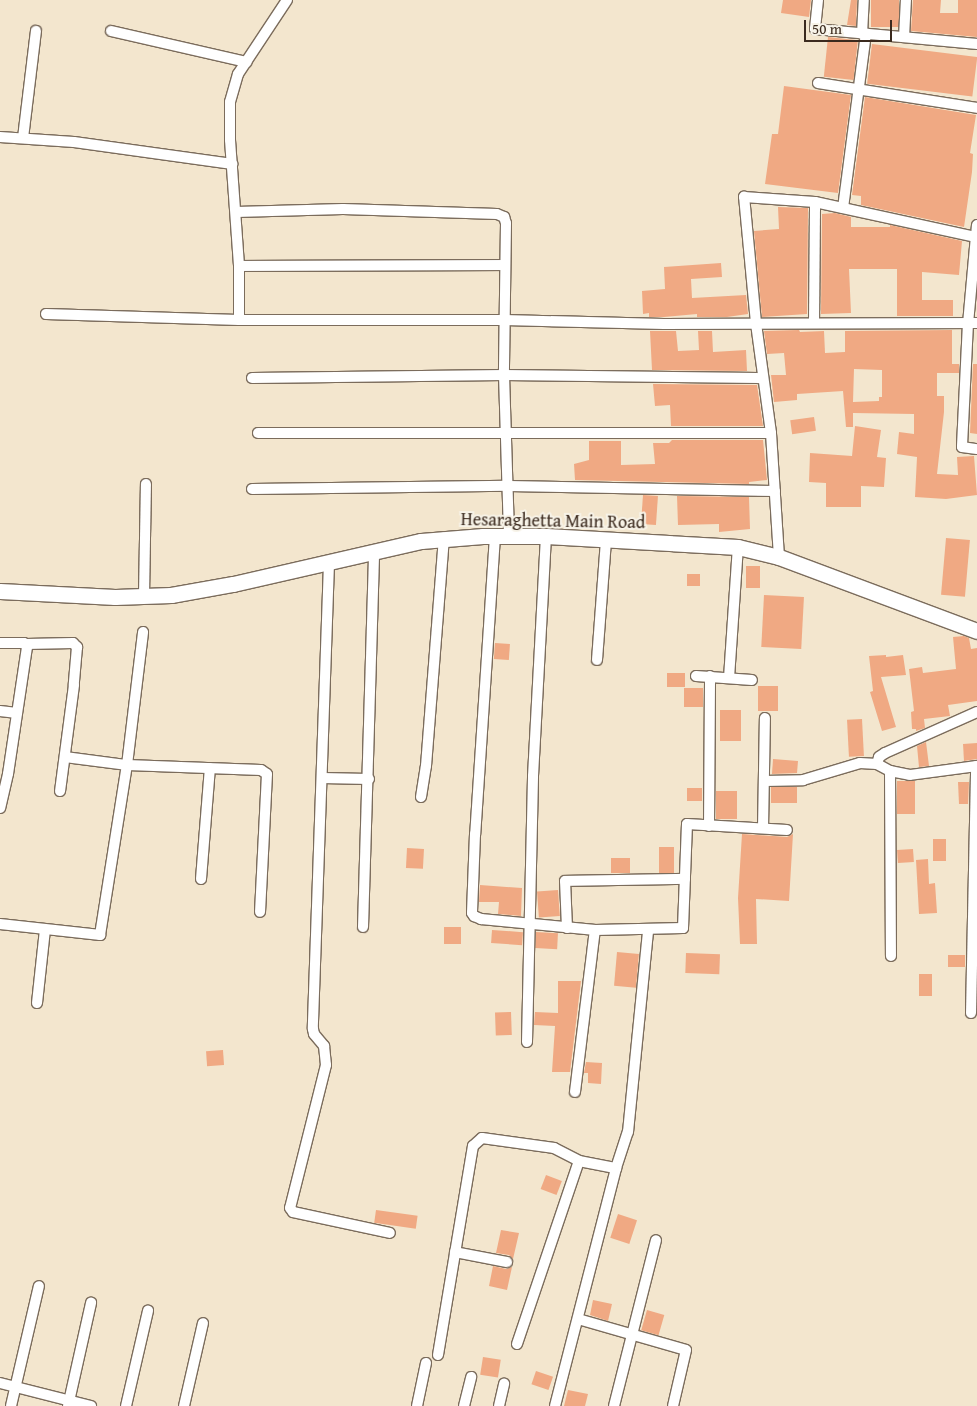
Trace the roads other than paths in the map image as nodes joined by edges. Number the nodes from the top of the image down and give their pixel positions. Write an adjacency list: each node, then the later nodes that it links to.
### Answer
1 (287, 0): 10 (street)
2 (818, 0): 7 (street)
3 (864, 0): 7 (street)
4 (906, 0): 8 (street)
5 (36, 30): 15 (street)
6 (110, 31): 10 (street)
7 (864, 34): 8 (street); 12 (street)
8 (904, 37): 9 (street)
9 (977, 44)
10 (246, 62): 16 (street)
11 (818, 83): 12 (street)
12 (860, 89): 13 (street); 18 (street)
13 (977, 108)
14 (0, 138): 15 (street)
15 (23, 138): 16 (street)
16 (232, 164): 19 (street)
17 (815, 202): 18 (street); 27 (street); 28 (street)
18 (843, 208): 21 (street)
19 (236, 212): 22 (street); 23 (street)
20 (977, 225): 21 (street)
21 (976, 237): 29 (street)
22 (504, 265): 23 (street); 26 (street)
23 (239, 266): 25 (street)
24 (46, 314): 25 (street)
25 (239, 320): 26 (street)
26 (504, 320): 27 (street); 30 (street)
27 (756, 323): 28 (street); 32 (street)
28 (814, 323): 29 (street)
29 (972, 323): 36 (street)
30 (504, 375): 31 (street); 32 (street); 33 (street)
31 (252, 378)
32 (763, 378): 35 (street)
33 (508, 431): 34 (street); 35 (street); 38 (street)
34 (258, 433)
35 (771, 433): 40 (street)
36 (977, 449)
37 (146, 484): 50 (street)
38 (508, 486): 39 (street); 40 (street); 41 (street)
39 (252, 489)
40 (775, 491): 47 (street)
41 (502, 536): 42 (main road, Hesaraghetta Main Road); 43 (main road, Hesaraghetta Main Road); 84 (street)
42 (546, 536): 44 (main road, Hesaraghetta Main Road); 84 (street)
43 (444, 538): 46 (main road, Hesaraghetta Main Road); 75 (street)
44 (606, 539): 45 (main road, Hesaraghetta Main Road); 55 (street)
45 (738, 547): 47 (main road, Hesaraghetta Main Road); 58 (street)
46 (374, 553): 48 (main road, Hesaraghetta Main Road); 72 (street)
47 (778, 557): 51 (main road, Hesaraghetta Main Road)
48 (329, 563): 50 (main road, Hesaraghetta Main Road); 71 (street)
49 (0, 591): 50 (main road, Hesaraghetta Main Road)
50 (144, 596)
51 (977, 631)
52 (143, 632): 66 (street)
53 (0, 643): 54 (street)
54 (26, 644): 62 (street); 64 (street)
55 (597, 660)
56 (696, 676): 57 (street)
57 (710, 676): 58 (street); 77 (street)
58 (729, 678): 59 (street)
59 (752, 680)
60 (0, 711): 62 (street)
61 (977, 712): 65 (street)
62 (17, 713): 70 (street)
63 (765, 718): 73 (street)
64 (65, 756): 66 (street); 74 (street)
65 (877, 764): 69 (street); 73 (street)
66 (127, 765): 68 (street); 87 (street)
67 (976, 766): 69 (street); 92 (street)
68 (210, 768): 80 (street); 82 (street)
69 (890, 771): 90 (street)
70 (4, 774): 76 (street)
71 (322, 778): 72 (street); 97 (street)
72 (369, 779): 85 (street)
73 (764, 781): 78 (street)
74 (60, 791)
75 (421, 797)
76 (0, 808)
77 (710, 826): 78 (street); 81 (street)
78 (763, 828): 79 (street)
79 (788, 830)
80 (201, 879)
81 (685, 879): 86 (street); 89 (street)
82 (260, 912)
83 (0, 924): 87 (street)
84 (530, 924): 86 (street); 93 (street)
85 (363, 928)
86 (567, 928): 88 (street)
87 (45, 929): 91 (street)
88 (595, 930): 89 (street); 94 (street)
89 (648, 931): 96 (street)
90 (891, 956)
91 (37, 1003)
92 (971, 1013)
93 (527, 1042)
94 (575, 1092)
95 (579, 1161): 96 (street); 99 (street); 107 (street)
96 (616, 1168): 104 (street)
97 (390, 1233)
98 (656, 1240): 106 (street)
99 (455, 1252): 100 (street); 108 (street)
100 (507, 1262)
101 (39, 1286): 113 (street)
102 (91, 1303): 114 (street)
103 (148, 1311): 117 (street)
104 (578, 1319): 106 (street); 122 (street)
105 (203, 1323): 118 (street)
106 (632, 1334): 123 (street); 124 (street)
107 (517, 1344)
108 (438, 1355)
109 (426, 1363): 119 (street)
110 (471, 1377): 120 (street)
111 (0, 1383): 113 (street)
112 (504, 1384): 121 (street)
113 (16, 1386): 114 (street); 115 (street)
114 (69, 1403): 116 (street)
115 (11, 1406)
116 (91, 1406)
117 (126, 1406)
118 (184, 1406)
119 (417, 1406)
120 (464, 1406)
121 (499, 1406)
122 (556, 1406)
123 (614, 1406)
124 (673, 1406)

